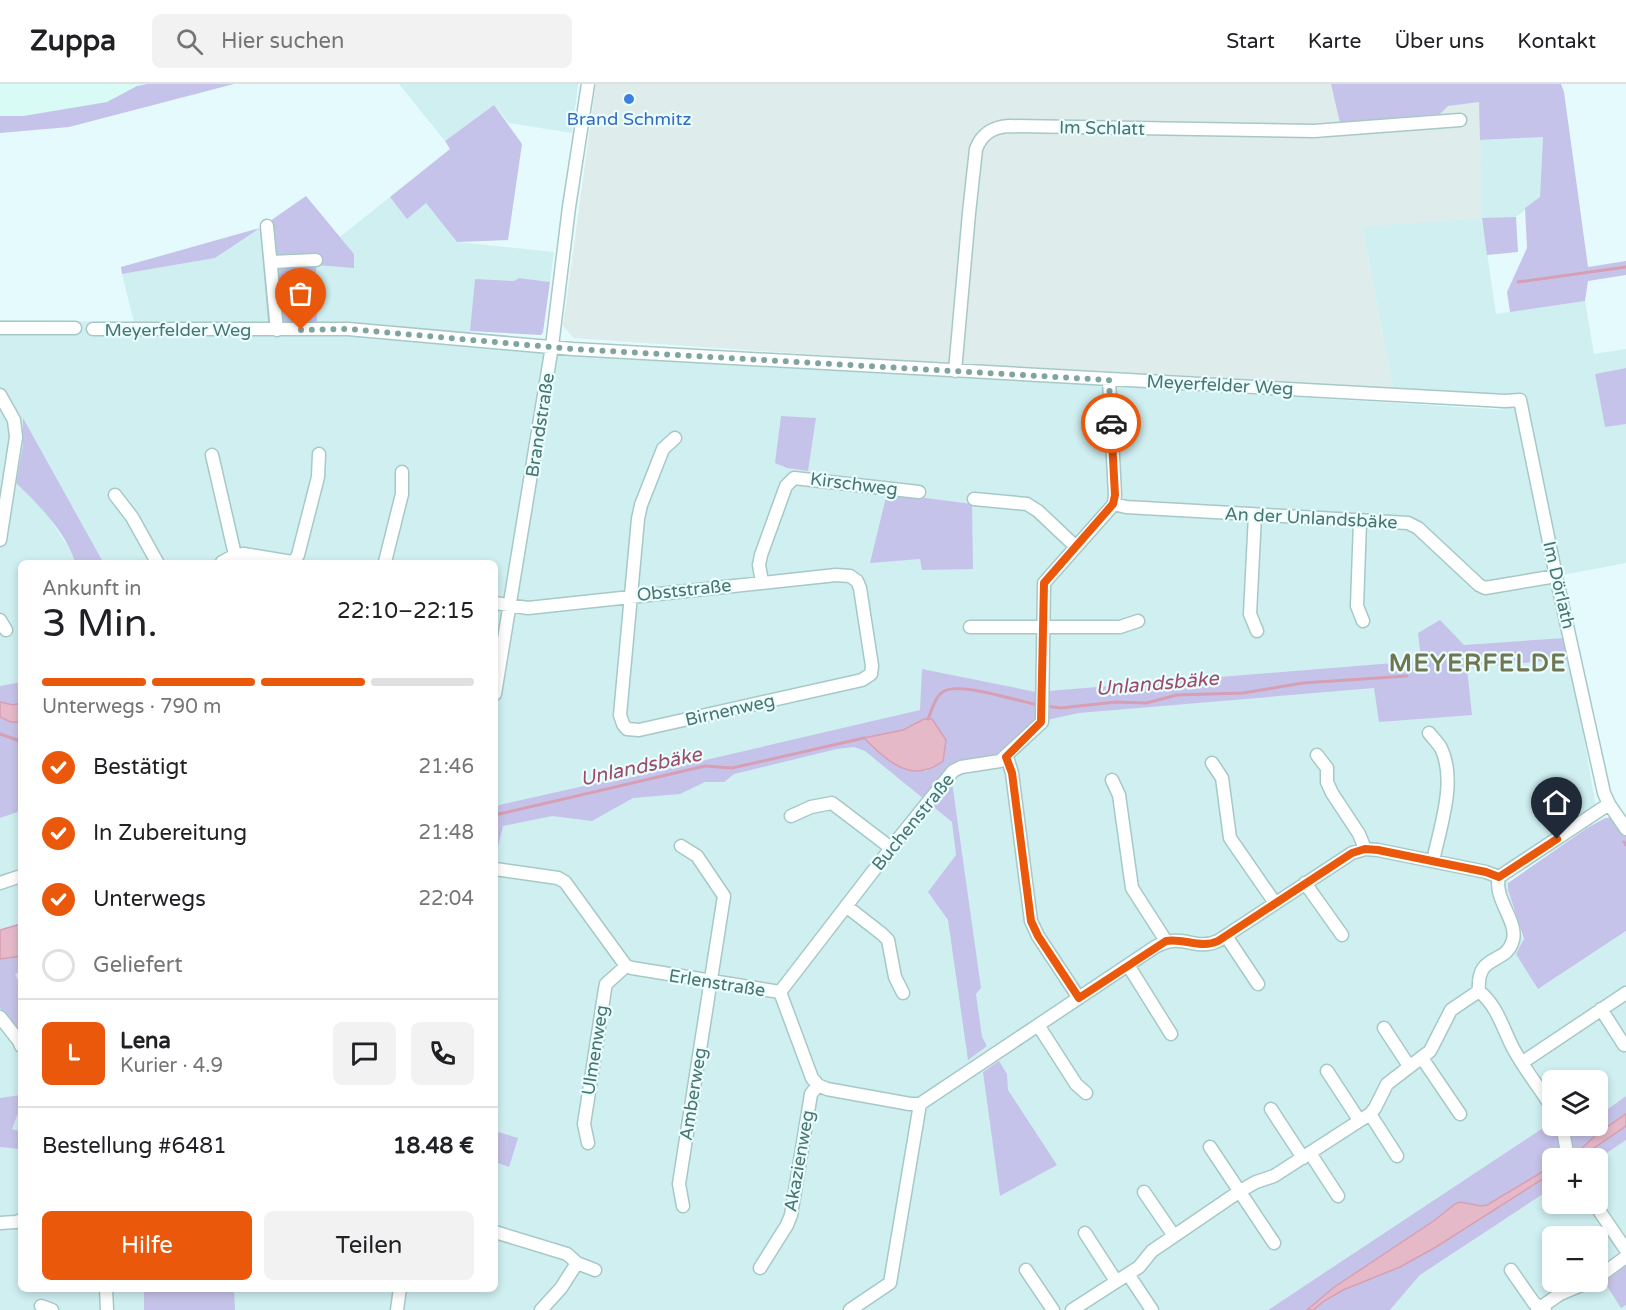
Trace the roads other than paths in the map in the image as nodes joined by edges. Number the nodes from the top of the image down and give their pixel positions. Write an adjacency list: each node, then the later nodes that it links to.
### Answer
1 (588, 84): 10 (street, Brandstraße)
2 (1460, 120): 11 (street, Im Schlatt)
3 (267, 226): 5 (street)
4 (316, 260): 5 (street)
5 (271, 262): 9 (street)
6 (0, 328): 7 (street)
7 (75, 328)
8 (93, 329): 9 (street, Meyerfelder Weg)
9 (277, 330): 10 (street, Meyerfelder Weg)
10 (552, 346): 11 (street, Meyerfelder Weg); 39 (street, Brandstraße)
11 (956, 371): 12 (street, Meyerfelder Weg)
12 (1109, 380): 14 (street, Meyerfelder Weg); 22 (street)
13 (0, 396): 23 (street)
14 (1520, 400): 34 (street, Im Dörlath)
15 (675, 438): 37 (street)
16 (318, 454): 32 (street)
17 (212, 455): 28 (street)
18 (402, 472): 33 (street)
19 (919, 492): 36 (street, Kirschweg)
20 (115, 495): 29 (street)
21 (974, 499): 27 (street)
22 (1113, 504): 24 (street, An der Unlandsbäke); 27 (street, Buchenstraße)
23 (3, 506): 26 (street)
24 (1255, 515): 25 (street, An der Unlandsbäke); 44 (street)
25 (1360, 521): 34 (street, An der Unlandsbäke); 41 (street)
26 (0, 540)
27 (1075, 546): 43 (street, Buchenstraße)
28 (235, 555): 30 (street); 31 (street)
29 (156, 560)
30 (226, 560)
31 (280, 560)
32 (294, 560)
33 (386, 560)
34 (1556, 576): 51 (street, Im Dörlath)
35 (857, 581): 36 (street, Obststraße); 37 (street, Birnenweg)
36 (762, 582): 37 (street, Obststraße)
37 (631, 596): 39 (street, Obststraße)
38 (498, 603): 39 (street, Obststraße)
39 (511, 605): 45 (street, Brandstraße)
40 (1138, 621): 43 (street)
41 (1363, 621)
42 (970, 627): 43 (street)
43 (1042, 628): 48 (street, Buchenstraße)
44 (1257, 630)
45 (498, 677)
46 (1429, 734): 57 (street)
47 (1317, 755): 56 (street)
48 (1006, 757): 55 (street, Buchenstraße); 76 (street)
49 (1212, 763): 63 (street)
50 (1112, 780): 67 (street)
51 (1609, 804): 53 (street, Im Dörlath); 60 (street)
52 (791, 816): 55 (street)
53 (1626, 829)
54 (681, 846): 70 (street, Amberweg)
55 (891, 848): 64 (street, Buchenstraße)
56 (1365, 849): 57 (street); 62 (street)
57 (1433, 861): 60 (street)
58 (498, 869): 69 (street)
59 (18, 877): 61 (street)
60 (1499, 877): 72 (street)
61 (0, 883)
62 (1305, 883): 63 (street); 65 (street)
63 (1275, 903): 66 (street)
64 (846, 906): 73 (street, Buchenstraße); 74 (street)
65 (1342, 935)
66 (1226, 936): 67 (street); 71 (street)
67 (1166, 941): 68 (street)
68 (1128, 965): 76 (street); 81 (street)
69 (626, 966): 70 (street, Erlenstraße); 95 (street, Ulmenweg)
70 (710, 982): 73 (street, Erlenstraße); 102 (street, Amberweg)
71 (1258, 984)
72 (1479, 991): 84 (street); 85 (street)
73 (780, 992): 88 (street, Erlenstraße)
74 (903, 993)
75 (1626, 993): 77 (street)
76 (1079, 998): 79 (street)
77 (1601, 1009): 83 (street); 85 (street)
78 (0, 1017): 82 (street)
79 (1038, 1025): 90 (street); 91 (street)
80 (1384, 1028): 86 (street)
81 (1171, 1035)
82 (18, 1040)
83 (1624, 1045)
84 (1422, 1058): 86 (street); 93 (street)
85 (1523, 1062): 89 (street)
86 (1409, 1066): 94 (street)
87 (1327, 1071): 94 (street)
88 (818, 1085): 91 (street); 113 (street, Akazienweg)
89 (1542, 1092)
90 (1086, 1093)
91 (920, 1104): 127 (street)
92 (1270, 1109): 97 (street)
93 (1460, 1114)
94 (1365, 1117): 97 (street); 98 (street)
95 (588, 1143)
96 (1210, 1147): 99 (street)
97 (1306, 1156): 99 (street); 101 (street)
98 (1397, 1156)
99 (1240, 1191): 108 (street); 109 (street)
100 (1144, 1192): 108 (street)
101 (1338, 1196)
102 (683, 1206)
103 (1601, 1214): 110 (street)
104 (18, 1221): 105 (street)
105 (0, 1223)
106 (498, 1233): 112 (street)
107 (1085, 1233): 119 (street)
108 (1174, 1236): 118 (street)
109 (1274, 1243)
110 (1626, 1250)
111 (1626, 1257): 117 (street)
112 (578, 1263): 114 (street); 126 (street)
113 (760, 1268)
114 (595, 1270)
115 (1026, 1270): 128 (street)
116 (1511, 1270): 123 (street)
117 (1608, 1270)
118 (1128, 1274): 119 (street); 130 (street)
119 (1116, 1281): 129 (street)
120 (106, 1292): 124 (street)
121 (399, 1292): 125 (street)
122 (1565, 1292): 123 (street)
123 (1541, 1309)
124 (107, 1310)
125 (397, 1310)
126 (542, 1310)
127 (850, 1310)
128 (1053, 1310)
129 (1072, 1310)
130 (1152, 1310)

